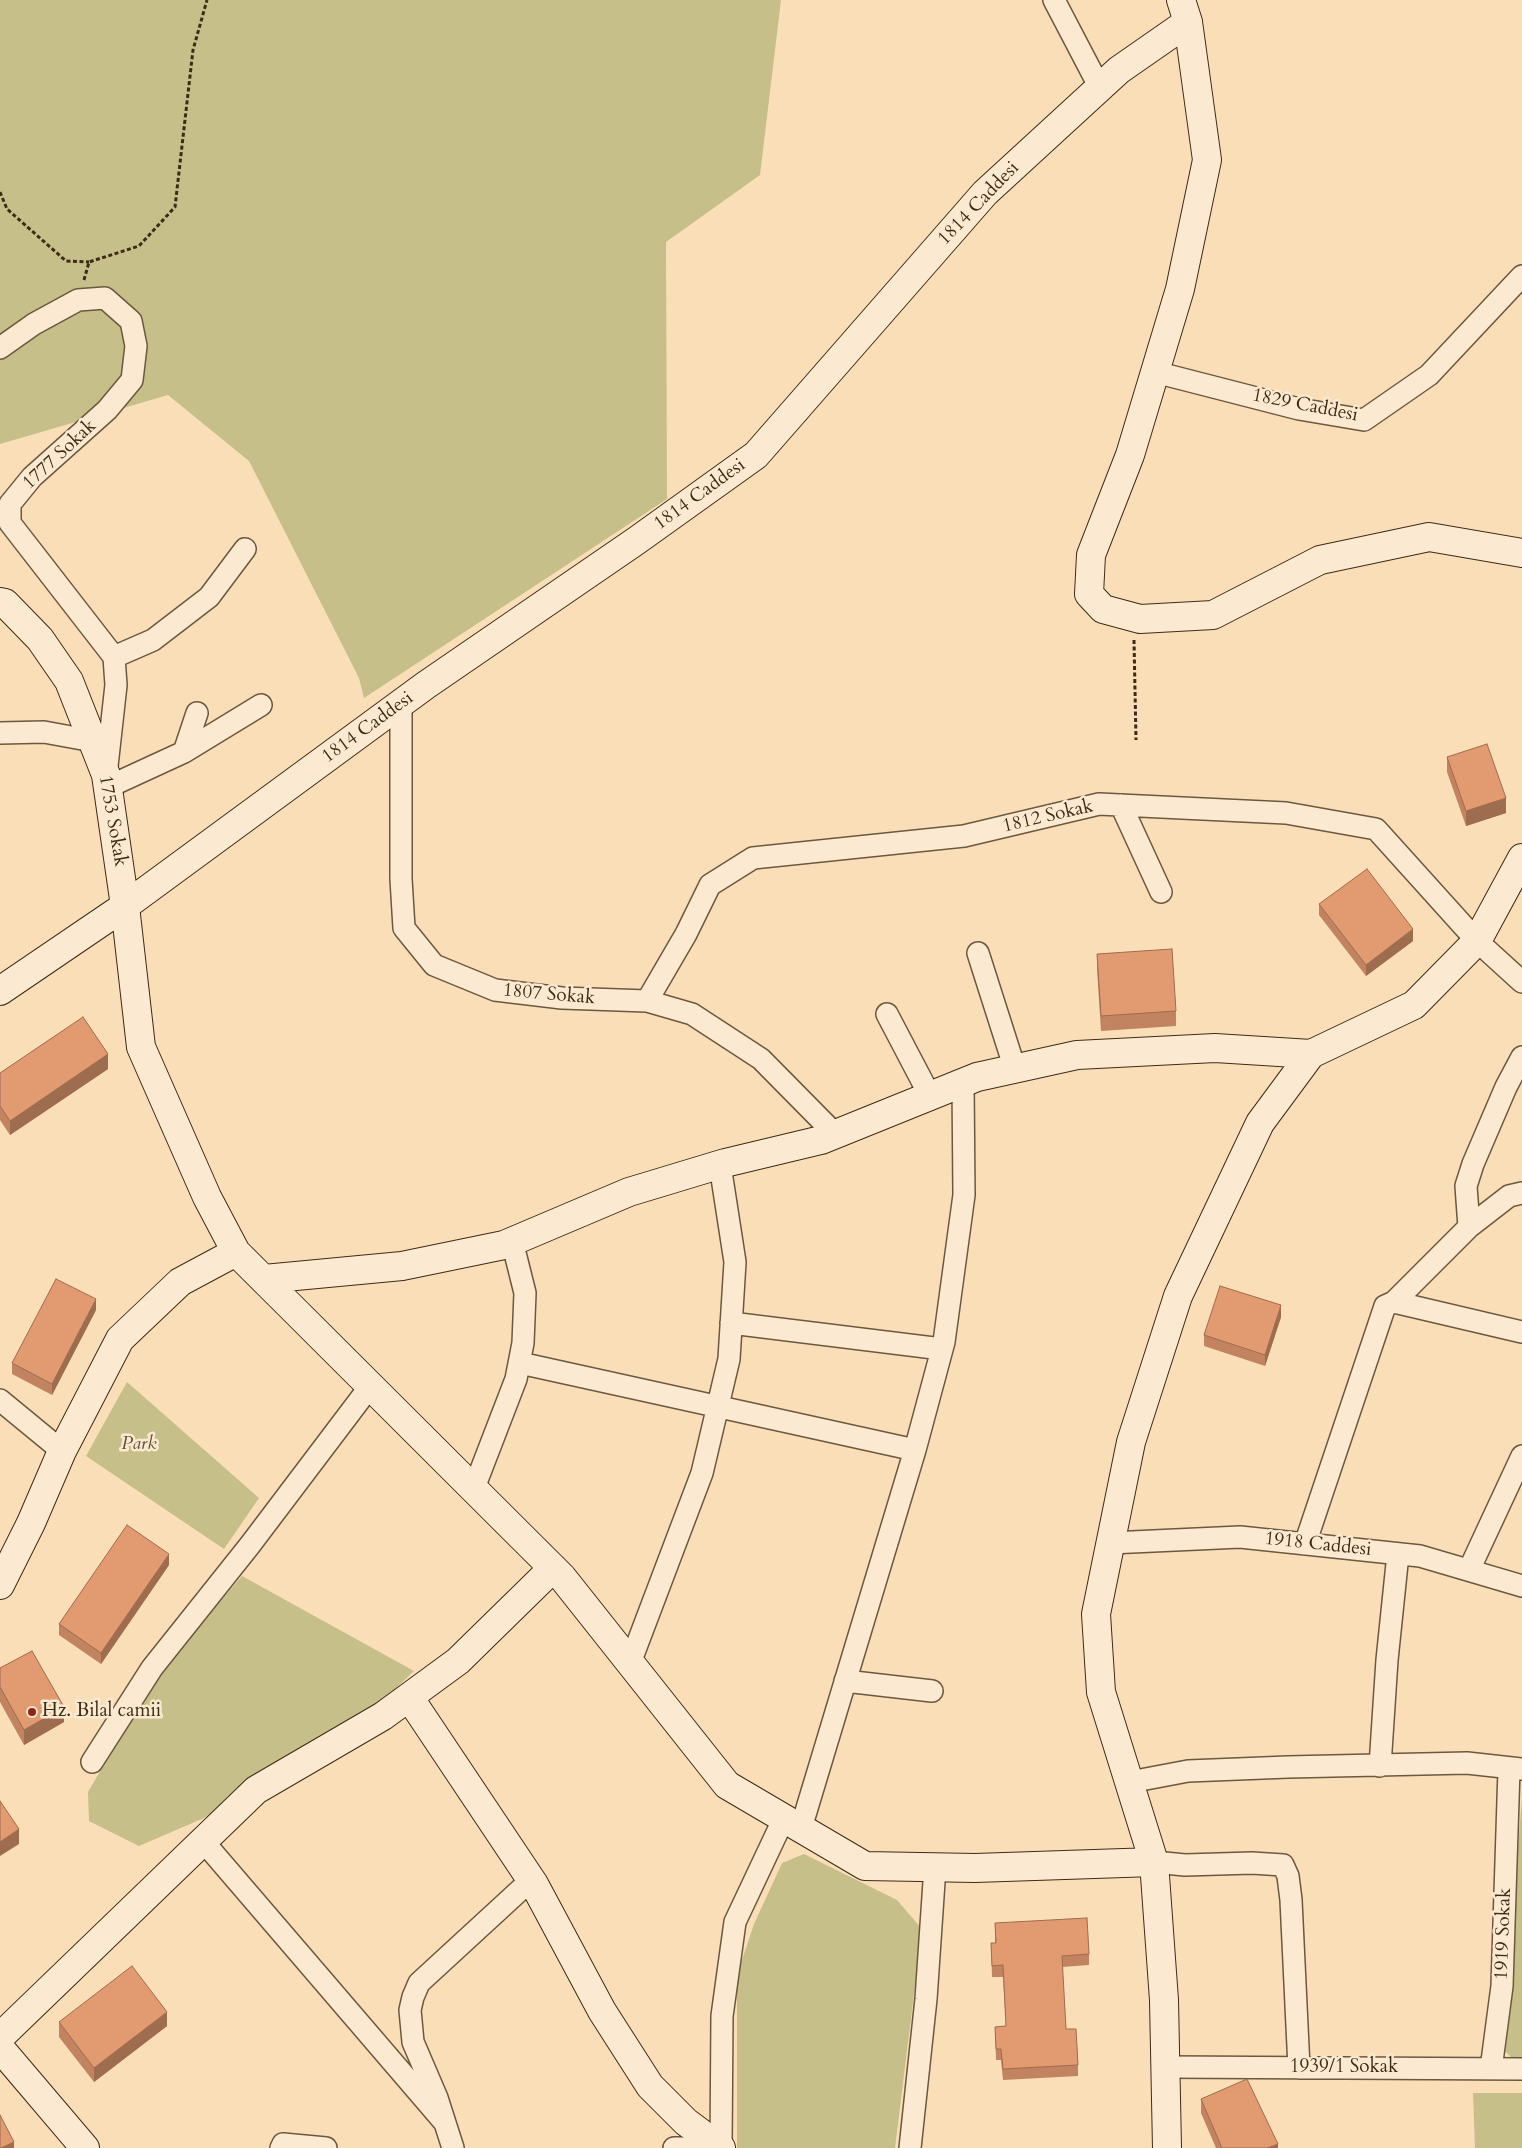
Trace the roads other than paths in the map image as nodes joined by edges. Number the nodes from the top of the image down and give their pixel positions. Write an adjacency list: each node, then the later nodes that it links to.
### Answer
1 (1054, 0): 3 (street)
2 (1184, 11): 3 (street, 1814 Caddesi); 6 (street)
3 (1100, 88): 12 (street, 1814 Caddesi)
4 (1522, 276): 6 (street, 1829 Caddesi)
5 (0, 348): 7 (street, 1777 Sokak)
6 (1155, 372): 9 (street)
7 (5, 504): 11 (street, 1777 Sokak)
8 (245, 549): 11 (street)
9 (1522, 552)
10 (0, 602): 16 (street, 1753 Sokak)
11 (114, 657): 18 (street)
12 (401, 703): 22 (street, 1814 Caddesi); 27 (street, 1807 Sokak)
13 (260, 705): 17 (street)
14 (197, 713): 17 (street)
15 (0, 732): 16 (street)
16 (93, 741): 18 (street, 1753 Sokak)
17 (184, 752): 18 (street)
18 (107, 781): 22 (street, 1753 Sokak)
19 (1121, 805): 21 (street); 23 (street, 1812 Sokak); 27 (street, 1812 Sokak)
20 (1522, 858): 23 (street)
21 (1161, 892)
22 (125, 906): 26 (street, 1814 Caddesi); 39 (street, 1753 Sokak)
23 (1477, 940): 25 (street, 1812 Sokak); 29 (street)
24 (978, 953): 31 (street)
25 (1522, 982)
26 (0, 991)
27 (647, 1001): 34 (street, 1807 Sokak)
28 (887, 1014): 33 (street)
29 (1311, 1054): 31 (street); 53 (street)
30 (1522, 1058): 37 (street)
31 (1015, 1069): 32 (street)
32 (964, 1082): 33 (street); 44 (street)
33 (930, 1096): 34 (street)
34 (835, 1134): 35 (street)
35 (720, 1165): 38 (street); 42 (street)
36 (1522, 1193): 37 (street)
37 (1469, 1227): 41 (street)
38 (512, 1241): 40 (street); 45 (street)
39 (236, 1252): 40 (street, 1753 Sokak); 50 (street)
40 (264, 1279): 46 (street, 1753 Sokak)
41 (1394, 1302): 43 (street); 54 (street)
42 (731, 1323): 44 (street); 48 (street)
43 (1522, 1332)
44 (942, 1349): 49 (street)
45 (520, 1363): 48 (street); 52 (street)
46 (371, 1385): 52 (street, 1753 Sokak); 64 (street)
47 (0, 1400): 50 (street)
48 (718, 1406): 49 (street); 60 (street)
49 (915, 1450): 61 (street)
50 (62, 1451): 58 (street)
51 (1522, 1456): 57 (street)
52 (474, 1488): 56 (street, 1753 Sokak)
53 (1110, 1543): 54 (street, 1918 Caddesi); 67 (street)
54 (1305, 1544): 55 (street, 1918 Caddesi)
55 (1398, 1554): 57 (street, 1918 Caddesi); 65 (street)
56 (553, 1568): 60 (street, 1753 Sokak); 63 (street)
57 (1469, 1570): 59 (street, 1918 Caddesi)
58 (2, 1575)
59 (1522, 1586)
60 (630, 1662): 68 (street, 1753 Sokak)
61 (845, 1681): 62 (street); 68 (street)
62 (932, 1691)
63 (409, 1697): 69 (street); 72 (street)
64 (92, 1762)
65 (1380, 1766): 66 (street); 67 (street)
66 (1516, 1769): 77 (street, 1919 Sokak)
67 (1130, 1782): 70 (street)
68 (792, 1823): 71 (street, 1753 Sokak); 85 (street)
69 (202, 1841): 73 (street); 79 (street)
70 (1154, 1862): 71 (street, 1753 Sokak); 75 (street); 76 (street)
71 (935, 1867): 86 (street)
72 (531, 1880): 79 (street); 85 (street)
73 (0, 2037)
74 (0, 2048): 80 (street)
75 (1166, 2067): 76 (street, 1939/1 Sokak); 87 (street)
76 (1299, 2068): 77 (street, 1939/1 Sokak)
77 (1491, 2068): 78 (street, 1939/1 Sokak)
78 (1522, 2069)
79 (445, 2123): 83 (street)
80 (86, 2148)
81 (281, 2148): 82 (street)
82 (326, 2148)
83 (453, 2148)
84 (674, 2148): 85 (street)
85 (721, 2148)
86 (910, 2148)
87 (1167, 2148)

